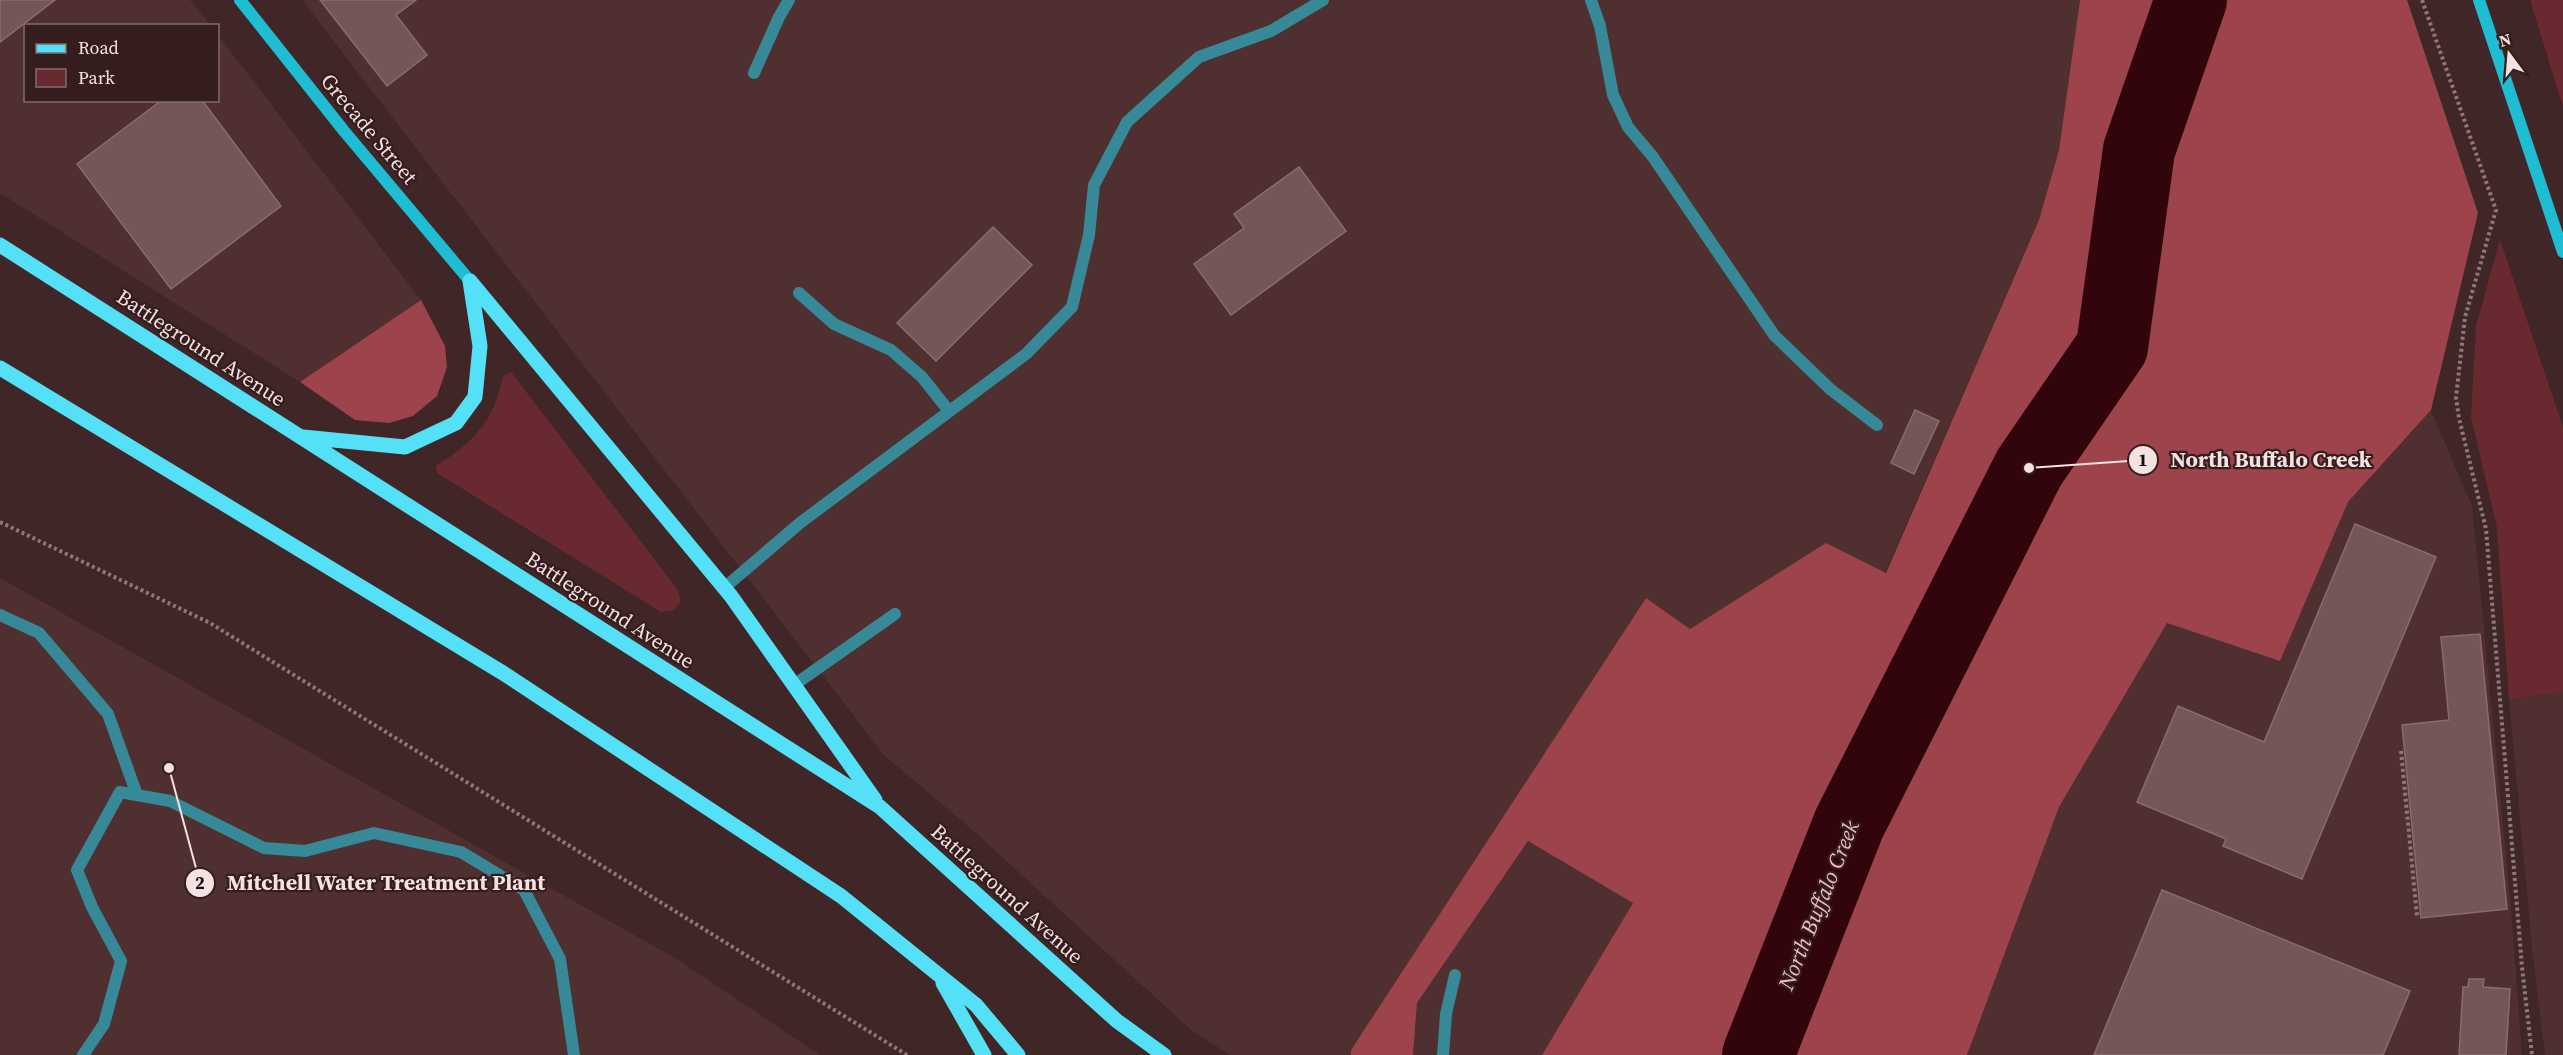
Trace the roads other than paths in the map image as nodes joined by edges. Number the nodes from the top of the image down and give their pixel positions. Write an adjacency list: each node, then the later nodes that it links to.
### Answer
1 (240, 0): 9 (street, Grecade Street)
2 (789, 0): 6 (lane)
3 (1323, 0): 12 (lane)
4 (1591, 0): 13 (lane)
5 (2479, 0): 8 (street)
6 (754, 73)
7 (0, 245): 14 (main road, Battleground Avenue)
8 (2563, 252)
9 (470, 280): 14 (main road); 15 (main road)
10 (799, 293): 12 (lane)
11 (0, 368): 21 (main road)
12 (949, 411): 15 (lane)
13 (1877, 425)
14 (300, 436): 20 (main road, Battleground Avenue)
15 (724, 588): 18 (main road)
16 (895, 614): 18 (lane)
17 (0, 615): 19 (lane)
18 (794, 685): 20 (main road)
19 (137, 795): 23 (lane); 24 (lane)
20 (880, 807): 27 (main road, Battleground Avenue)
21 (936, 972): 25 (main road); 26 (main road)
22 (1455, 975): 28 (lane)
23 (83, 1055)
24 (574, 1055)
25 (984, 1055)
26 (1018, 1055)
27 (1164, 1055)
28 (1443, 1055)

